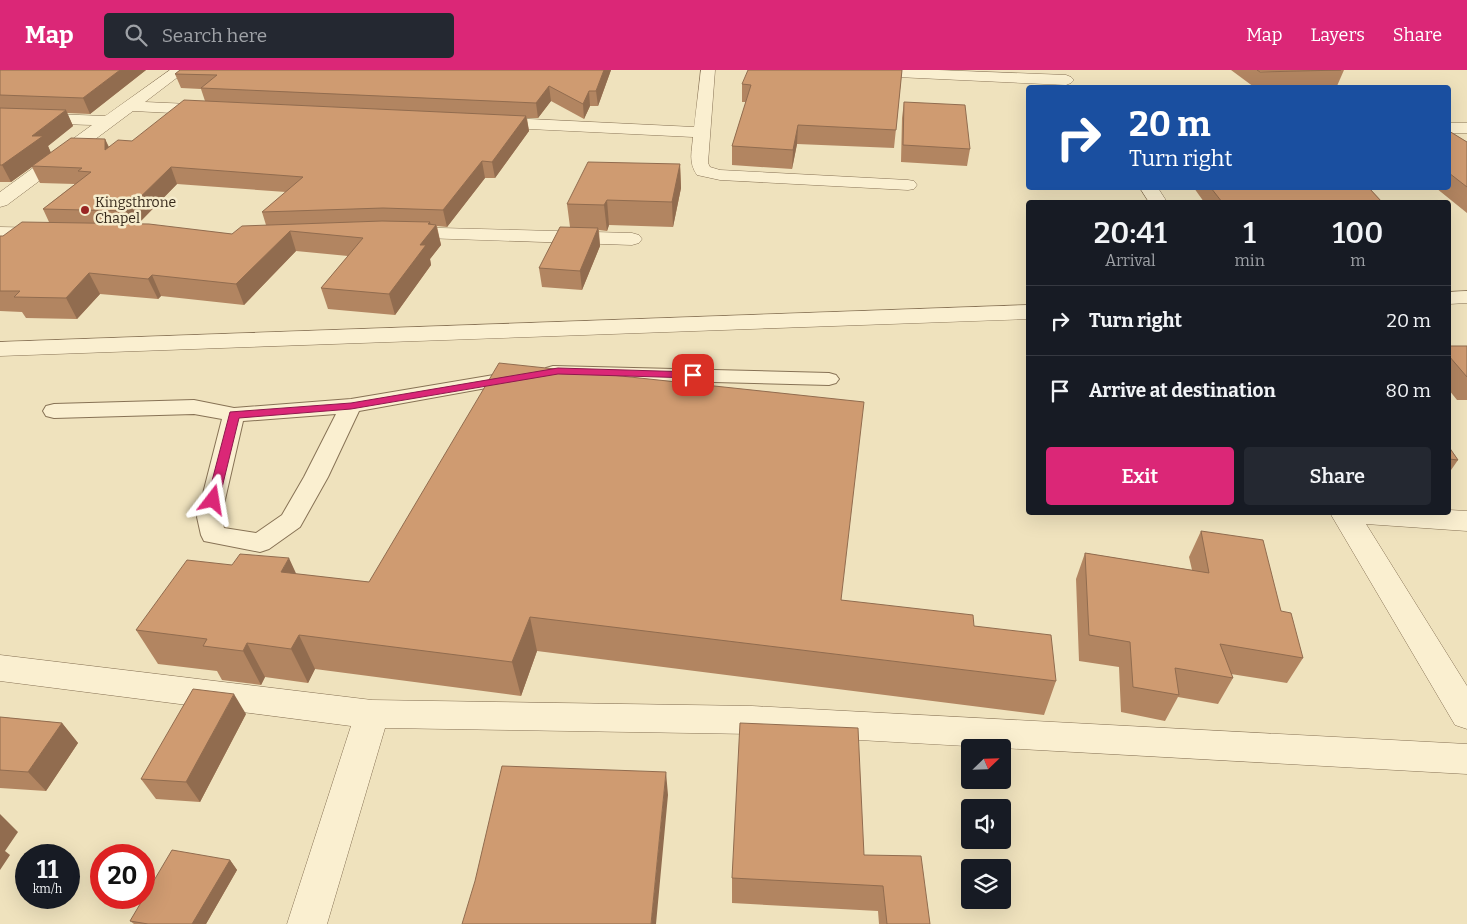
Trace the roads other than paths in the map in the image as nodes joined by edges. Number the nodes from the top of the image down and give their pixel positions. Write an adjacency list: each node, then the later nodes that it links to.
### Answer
1 (180, 70): 5 (street)
2 (708, 70): 12 (street)
3 (834, 70): 4 (street)
4 (1067, 79)
5 (129, 106): 6 (street); 8 (street)
6 (228, 110)
7 (0, 117): 8 (street)
8 (108, 121): 13 (street)
9 (475, 122): 12 (street)
10 (1451, 128): 11 (street)
11 (1467, 128)
12 (703, 132): 14 (street)
13 (9, 185): 15 (street)
14 (908, 185)
15 (0, 201)
16 (0, 233): 18 (street)
17 (378, 233): 19 (street)
18 (59, 234)
19 (632, 239)
20 (1467, 297): 21 (street)
21 (1451, 298)
22 (1026, 312): 23 (street)
23 (0, 349)
24 (829, 378): 25 (lane)
25 (351, 406): 27 (lane); 27 (lane)
26 (54, 411): 27 (lane)
27 (234, 415)
28 (1345, 515): 33 (street)
29 (1375, 515): 30 (street)
30 (1467, 521)
31 (0, 668): 32 (street)
32 (372, 714): 34 (street); 35 (street)
33 (1467, 715)
34 (1467, 759)
35 (307, 924)

